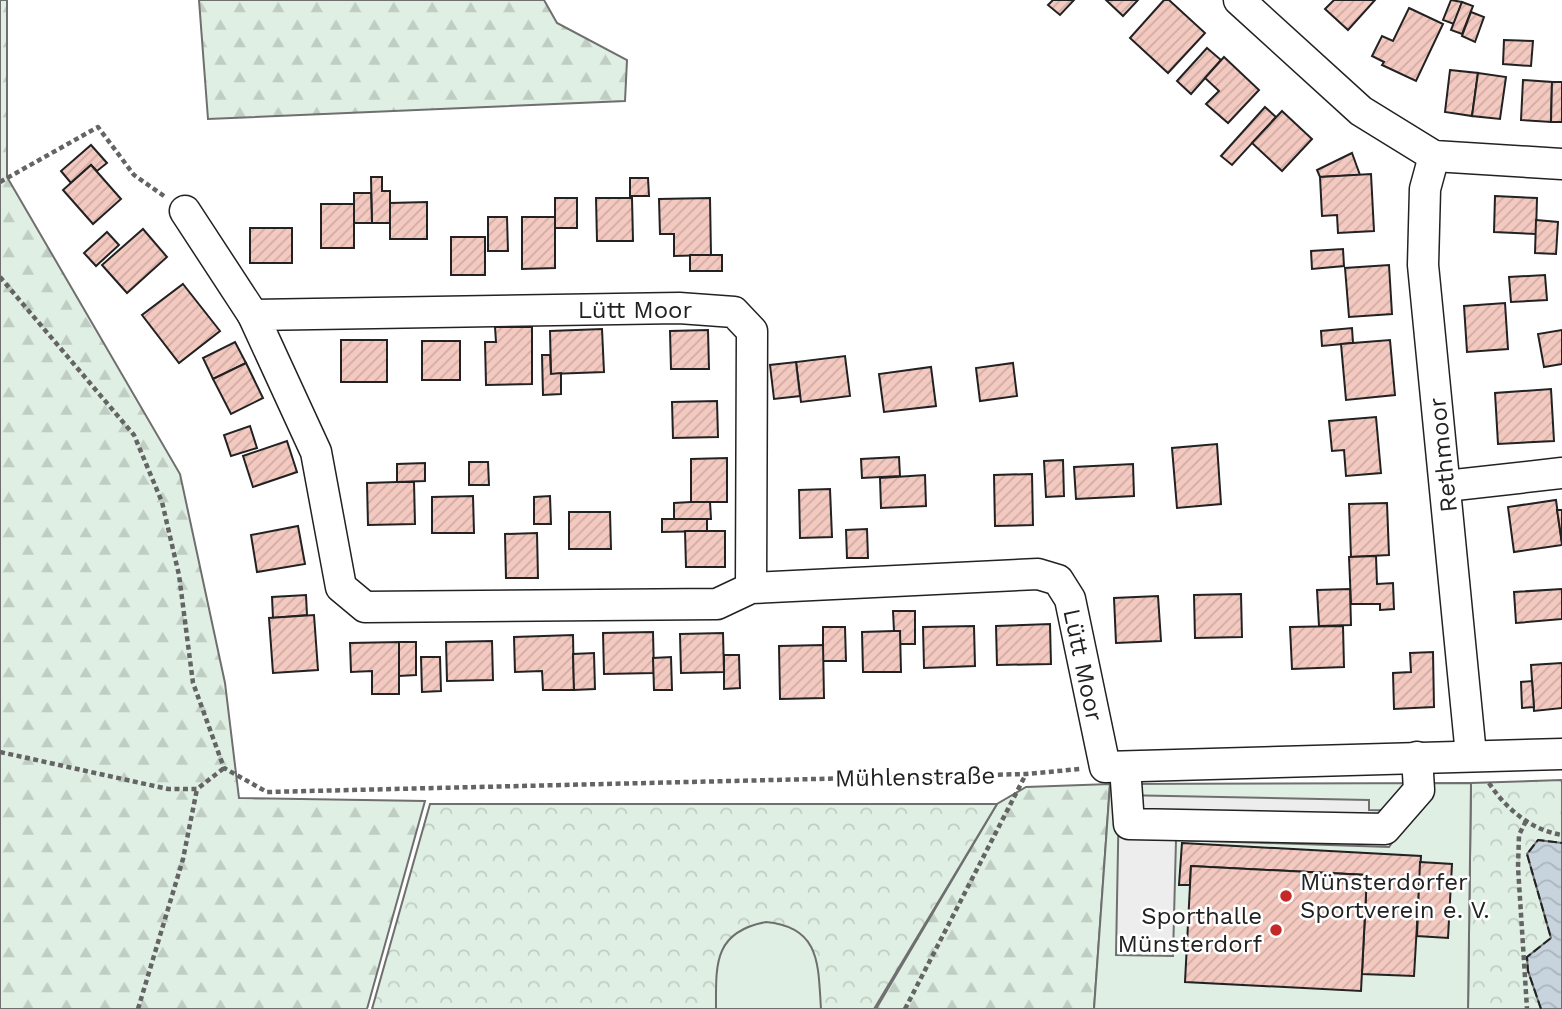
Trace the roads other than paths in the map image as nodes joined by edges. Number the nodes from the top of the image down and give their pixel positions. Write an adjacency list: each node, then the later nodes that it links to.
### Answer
1 (1239, 0): 2 (street)
2 (1434, 156): 3 (street); 7 (street, Rethmoor)
3 (1562, 164)
4 (185, 211): 5 (street, Lütt Moor)
5 (253, 315): 8 (street, Lütt Moor); 8 (street, Lütt Moor)
6 (1562, 472): 7 (street)
7 (1446, 486): 10 (street, Rethmoor)
8 (751, 588): 12 (street, Lütt Moor)
9 (1562, 754): 10 (street)
10 (1471, 755): 11 (street)
11 (1417, 757): 12 (street); 12 (street, Lütt Moor)
12 (1115, 767)

